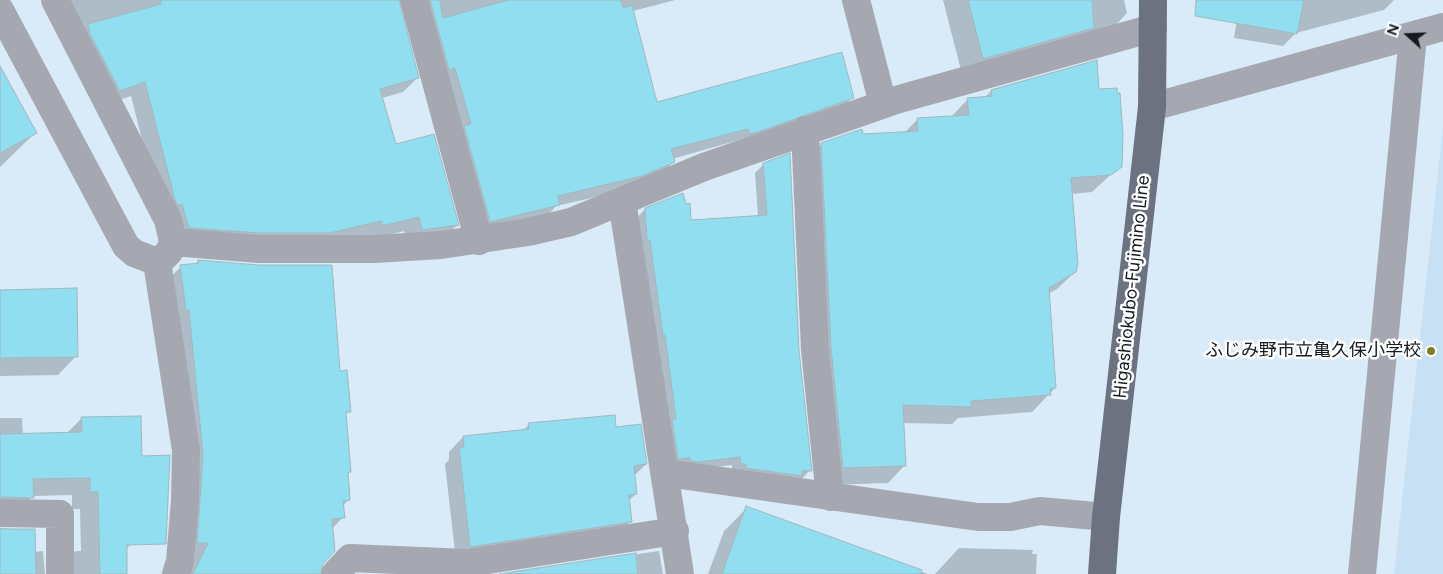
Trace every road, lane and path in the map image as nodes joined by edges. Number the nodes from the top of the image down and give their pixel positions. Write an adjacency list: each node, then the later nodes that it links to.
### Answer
1 (55, 0): 14 (street)
2 (414, 0): 13 (street)
3 (856, 0): 9 (street)
4 (1153, 0): 7 (main road, Higashiokubo-Fujimino Line)
5 (0, 10): 14 (street)
6 (1443, 27): 8 (street)
7 (1153, 28): 9 (street); 10 (main road, Higashiokubo-Fujimino Line)
8 (1413, 36): 10 (street); 25 (street)
9 (883, 104): 11 (street)
10 (1152, 107): 18 (main road, Higashiokubo-Fujimino Line)
11 (805, 130): 12 (street); 16 (street)
12 (622, 201): 13 (street); 15 (street)
13 (479, 241): 14 (street)
14 (165, 252): 21 (street)
15 (666, 473): 16 (street); 19 (street)
16 (830, 497): 18 (street)
17 (0, 514): 20 (street)
18 (1106, 517): 24 (main road, Higashiokubo-Fujimino Line)
19 (675, 531): 22 (street); 23 (street)
20 (60, 574)
21 (176, 574)
22 (335, 574)
23 (680, 574)
24 (1102, 574)
25 (1362, 574)

